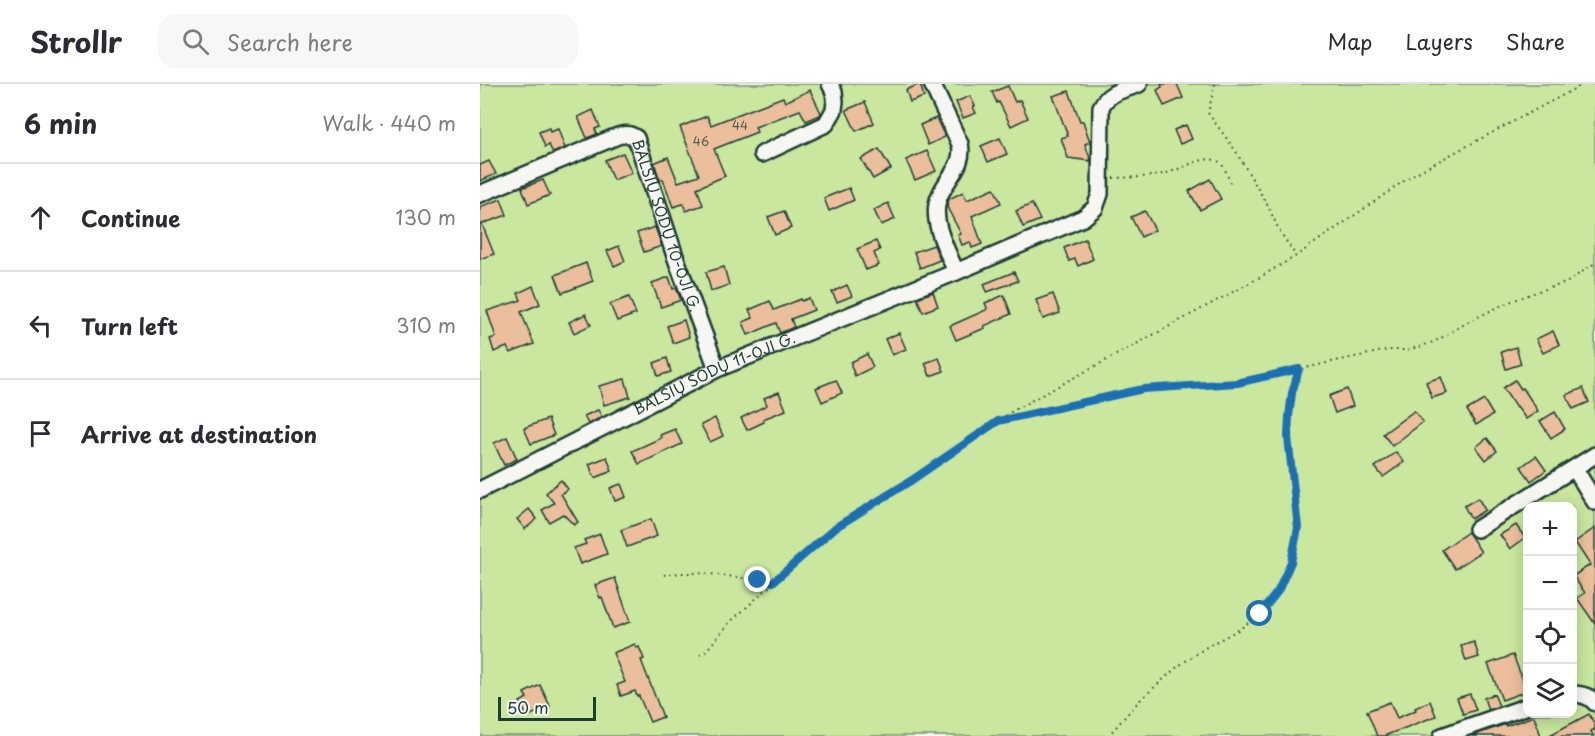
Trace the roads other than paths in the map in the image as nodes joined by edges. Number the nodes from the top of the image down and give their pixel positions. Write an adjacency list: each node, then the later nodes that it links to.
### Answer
1 (830, 84): 4 (street)
2 (932, 84): 6 (street)
3 (1139, 84): 6 (street, BALSIŲ SODŲ 11-OJI G.)
4 (762, 154)
5 (480, 194): 7 (street, BALSIŲ SODŲ 10-OJI G.)
6 (956, 272): 7 (street, BALSIŲ SODŲ 11-OJI G.)
7 (717, 369): 10 (street, BALSIŲ SODŲ 11-OJI G.)
8 (1595, 455): 9 (street)
9 (1575, 469): 11 (street); 12 (street)
10 (480, 490)
11 (1595, 502)
12 (1477, 529)
13 (1577, 694): 14 (street)
14 (1595, 703)
15 (1523, 707): 16 (street)
16 (1442, 736)

